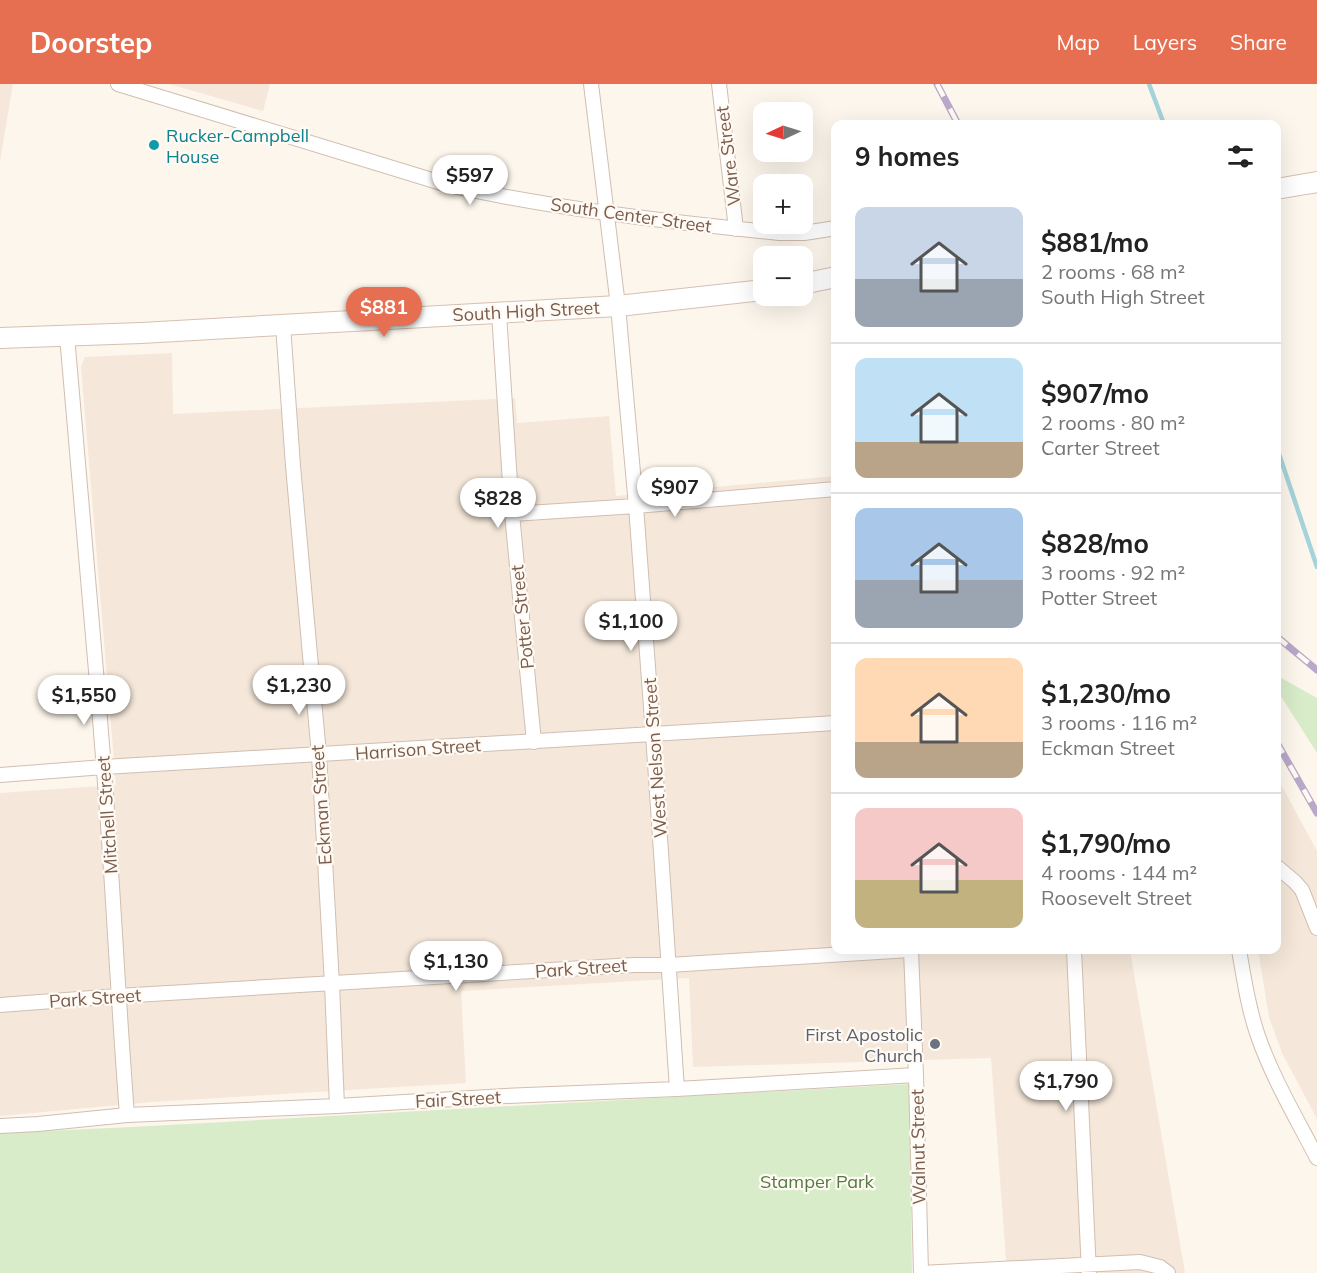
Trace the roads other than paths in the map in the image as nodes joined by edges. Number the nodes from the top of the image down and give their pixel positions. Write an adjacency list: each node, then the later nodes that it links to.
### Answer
1 (118, 84): 6 (street, South Center Street)
2 (591, 84): 6 (street, West Nelson Street)
3 (719, 84): 7 (street, Ware Street)
4 (1317, 182): 5 (main road)
5 (1281, 188)
6 (608, 212): 7 (street, South Center Street); 12 (street, West Nelson Street)
7 (736, 229): 8 (street, South Center Street)
8 (831, 229)
9 (831, 278): 10 (main road)
10 (813, 282)
11 (753, 291): 12 (main road, South High Street)
12 (618, 306): 13 (main road, South High Street); 18 (street, West Nelson Street)
13 (499, 313): 14 (main road, South High Street); 19 (street, Potter Street)
14 (283, 325): 15 (main road, South High Street); 23 (street, Eckman Street)
15 (67, 336): 16 (main road, South High Street); 24 (street, Mitchell Street)
16 (0, 338)
17 (831, 489): 18 (street)
18 (636, 506): 19 (street); 21 (street, West Nelson Street)
19 (512, 514): 22 (street, Potter Street)
20 (831, 723): 21 (street, Harrison Street)
21 (653, 734): 22 (street, Harrison Street); 32 (street, West Nelson Street)
22 (534, 742): 23 (street, Harrison Street)
23 (319, 755): 24 (street, Harrison Street); 33 (street, Eckman Street)
24 (104, 767): 25 (street, Harrison Street); 34 (street, Mitchell Street)
25 (0, 775)
26 (1281, 870): 27 (street)
27 (1317, 928)
28 (846, 954): 32 (street, Park Street)
29 (910, 954): 36 (street, Walnut Street)
30 (1074, 954): 42 (street)
31 (1240, 954): 41 (street)
32 (669, 965): 33 (street, Park Street); 37 (street, West Nelson Street)
33 (332, 984): 34 (street, Park Street); 38 (street, Eckman Street)
34 (118, 996): 35 (street, Park Street); 39 (street, Mitchell Street)
35 (0, 1005)
36 (916, 1075): 37 (street, Fair Street); 43 (street, Walnut Street)
37 (677, 1089): 38 (street, Fair Street)
38 (337, 1106): 39 (street, Fair Street)
39 (127, 1115): 40 (street, Fair Street)
40 (0, 1126)
41 (1317, 1158)
42 (1088, 1268): 43 (street); 44 (street)
43 (921, 1273)
44 (1168, 1273)

